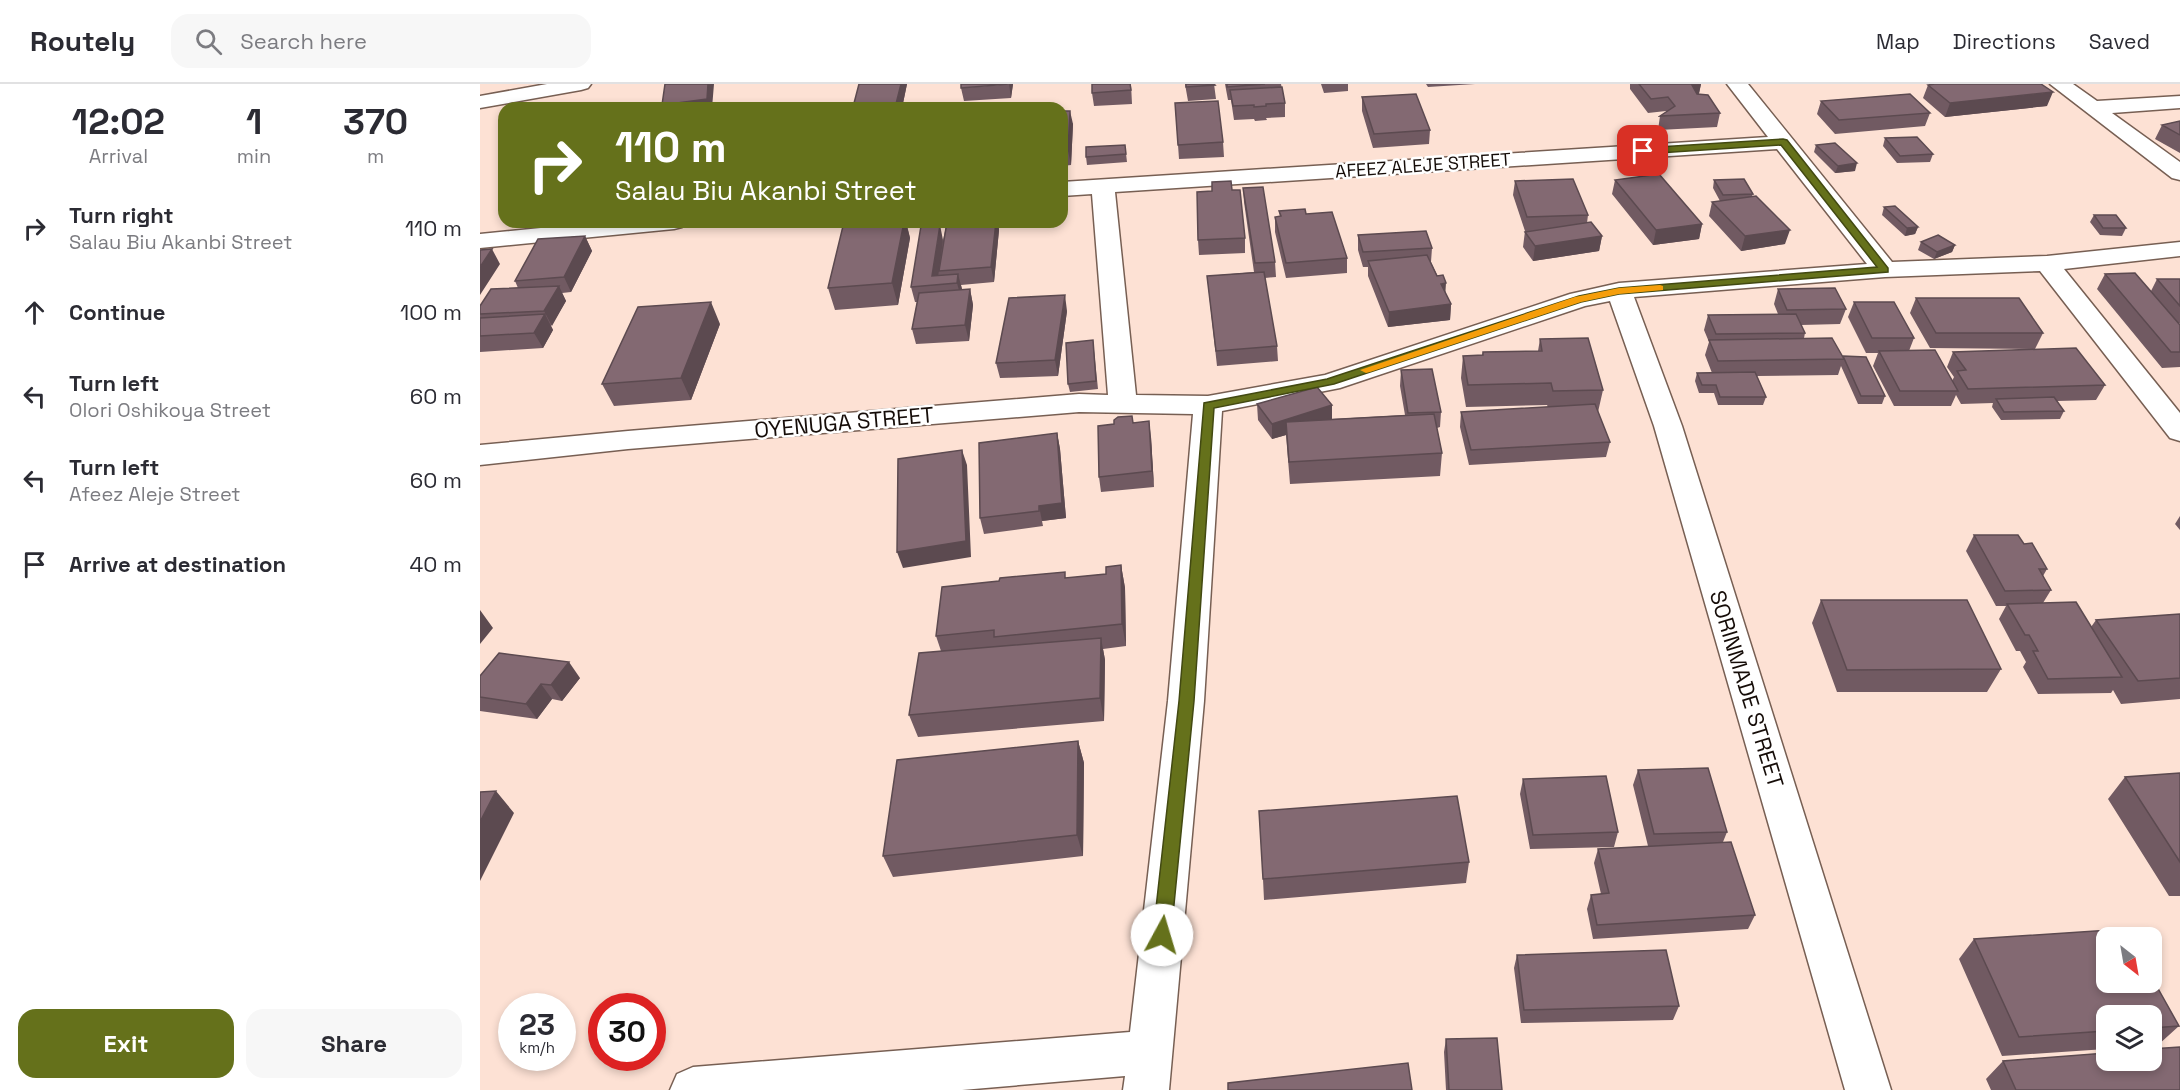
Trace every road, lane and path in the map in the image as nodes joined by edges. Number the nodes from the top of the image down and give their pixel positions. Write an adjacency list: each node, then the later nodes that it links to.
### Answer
1 (581, 84): 4 (street)
2 (1737, 84): 7 (street)
3 (2060, 84): 6 (street)
4 (480, 102)
5 (2180, 102): 6 (street)
6 (2092, 108): 8 (street)
7 (1783, 142): 9 (street, AFEEZ ALEJE STREET); 15 (street)
8 (2180, 173)
9 (1103, 186): 10 (street, AFEEZ ALEJE STREET); 17 (street)
10 (1068, 189)
11 (613, 228): 12 (street)
12 (480, 241)
13 (2180, 249): 14 (street, OYENUGA STREET)
14 (2047, 263): 15 (street, OYENUGA STREET); 19 (street)
15 (1885, 270): 16 (street, OYENUGA STREET)
16 (1619, 291): 18 (street, OYENUGA STREET); 23 (street, SORINMADE STREET)
17 (1123, 405): 18 (street, OYENUGA STREET); 20 (street, OYENUGA STREET)
18 (1208, 405): 21 (street)
19 (2180, 432)
20 (480, 454)
21 (1148, 1071): 22 (street)
22 (693, 1090)
23 (1868, 1090)

